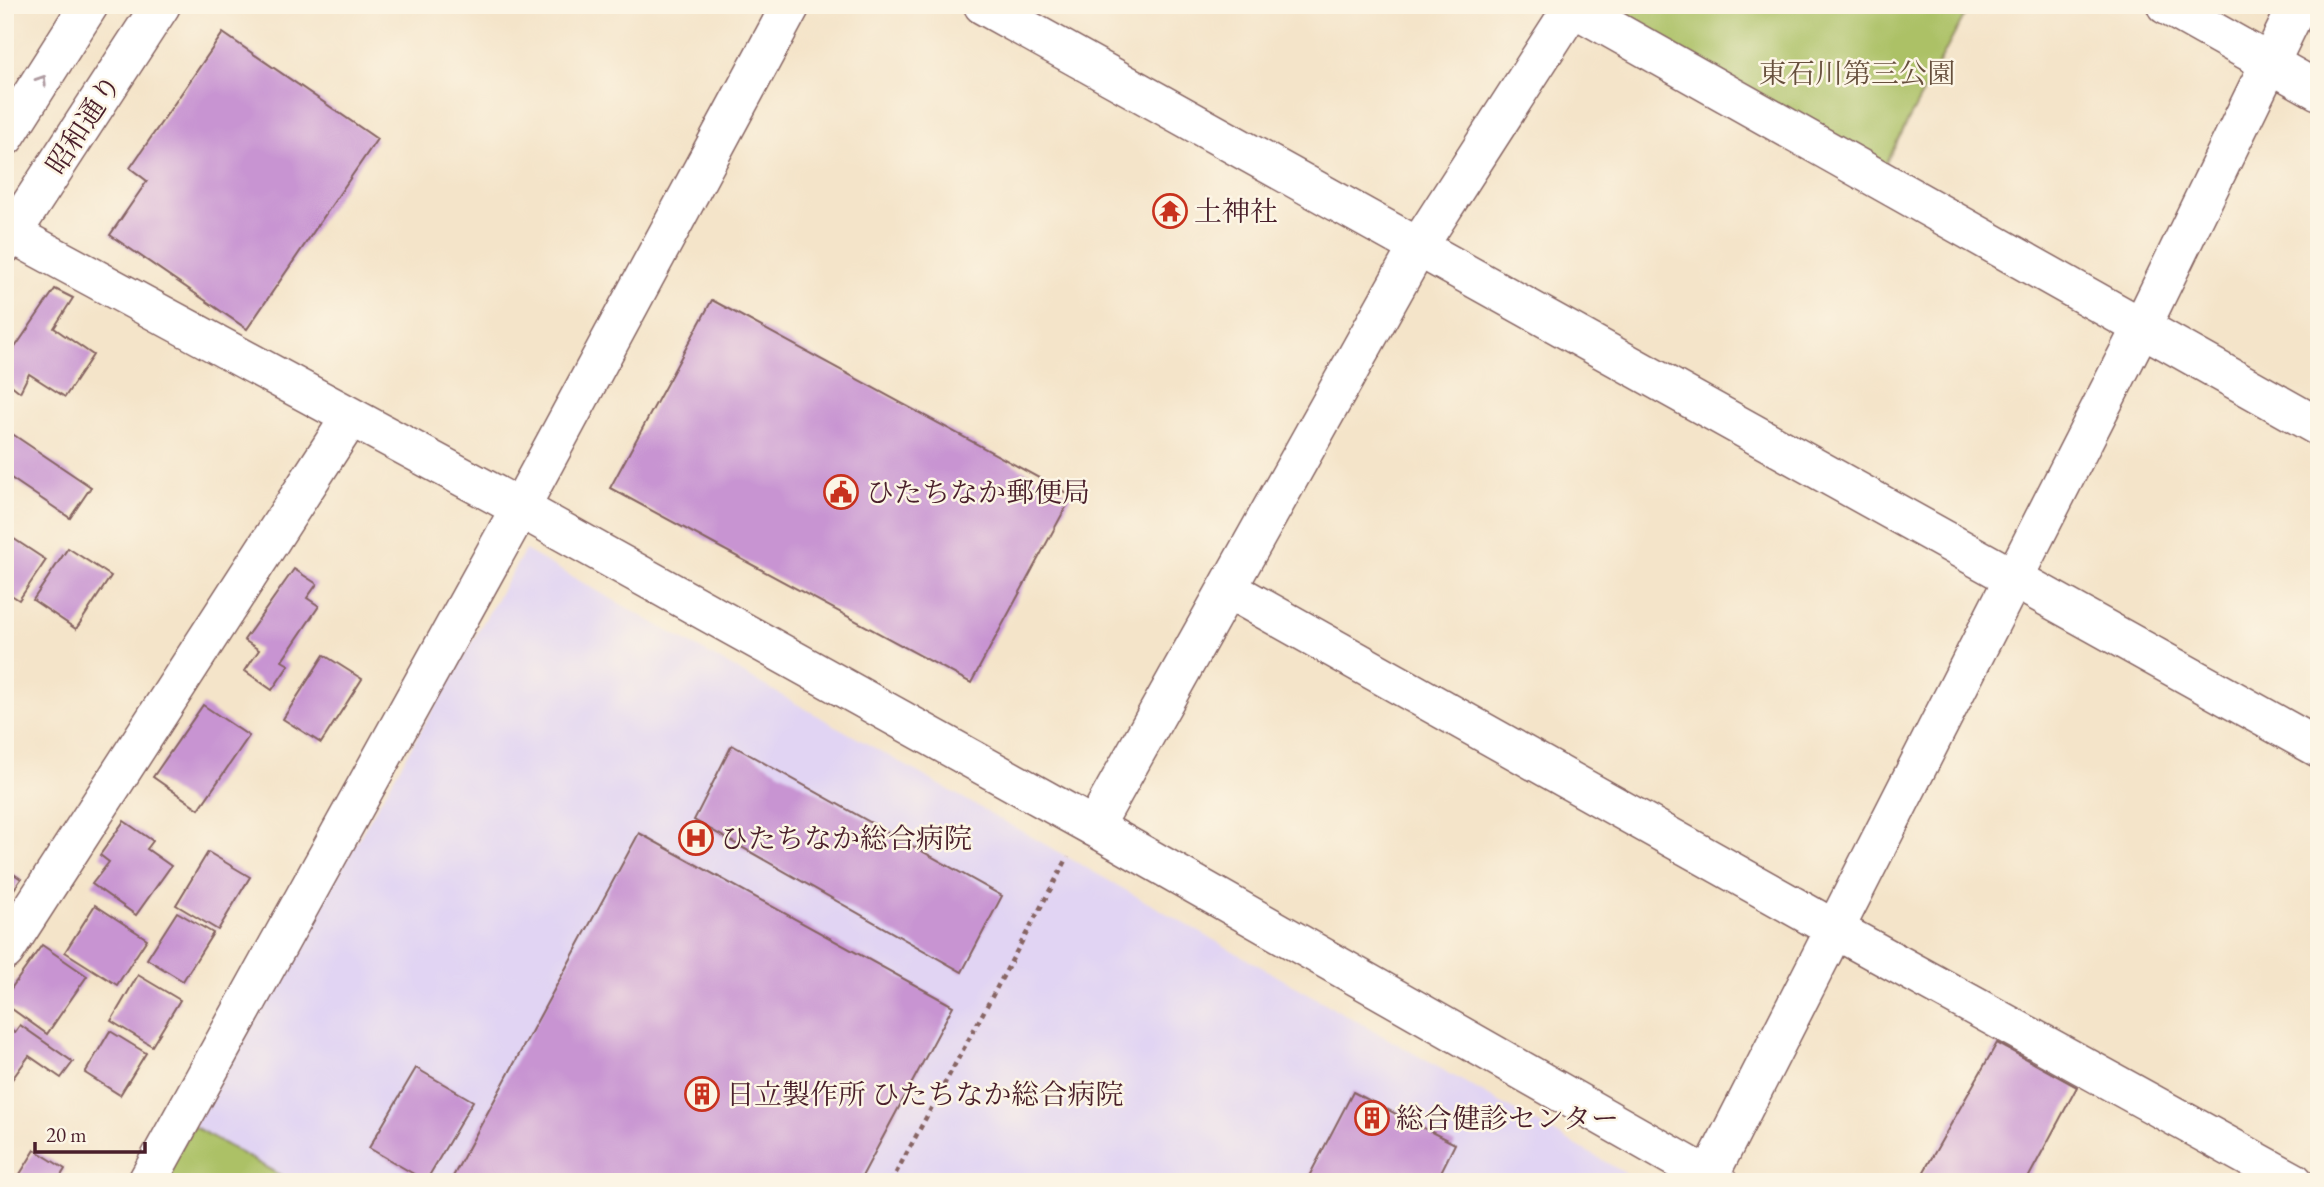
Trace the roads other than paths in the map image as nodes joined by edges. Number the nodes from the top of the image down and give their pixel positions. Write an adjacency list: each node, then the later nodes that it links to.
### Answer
1 (89, 5): 10 (street, 昭和通り, one-way to 1)
2 (161, 5): 11 (street, 昭和通り)
3 (791, 5): 16 (street)
4 (983, 5): 12 (street)
5 (2166, 5): 8 (street)
6 (2298, 5): 8 (street)
7 (1572, 6): 12 (street); 13 (street)
8 (2269, 63): 9 (street); 13 (street)
9 (2319, 91)
10 (5, 137)
11 (7, 236): 14 (street)
12 (1418, 247): 17 (street); 18 (street)
13 (2141, 328): 15 (street); 17 (street)
14 (350, 418): 16 (street); 22 (street)
15 (2319, 427)
16 (520, 508): 20 (street); 24 (street)
17 (2015, 578): 19 (street); 21 (street)
18 (1228, 589): 20 (street); 21 (street)
19 (2319, 748)
20 (1094, 827): 23 (street)
21 (1836, 930): 23 (street); 25 (street)
22 (5, 951)
23 (1711, 1180)
24 (147, 1182)
25 (2294, 1182)

